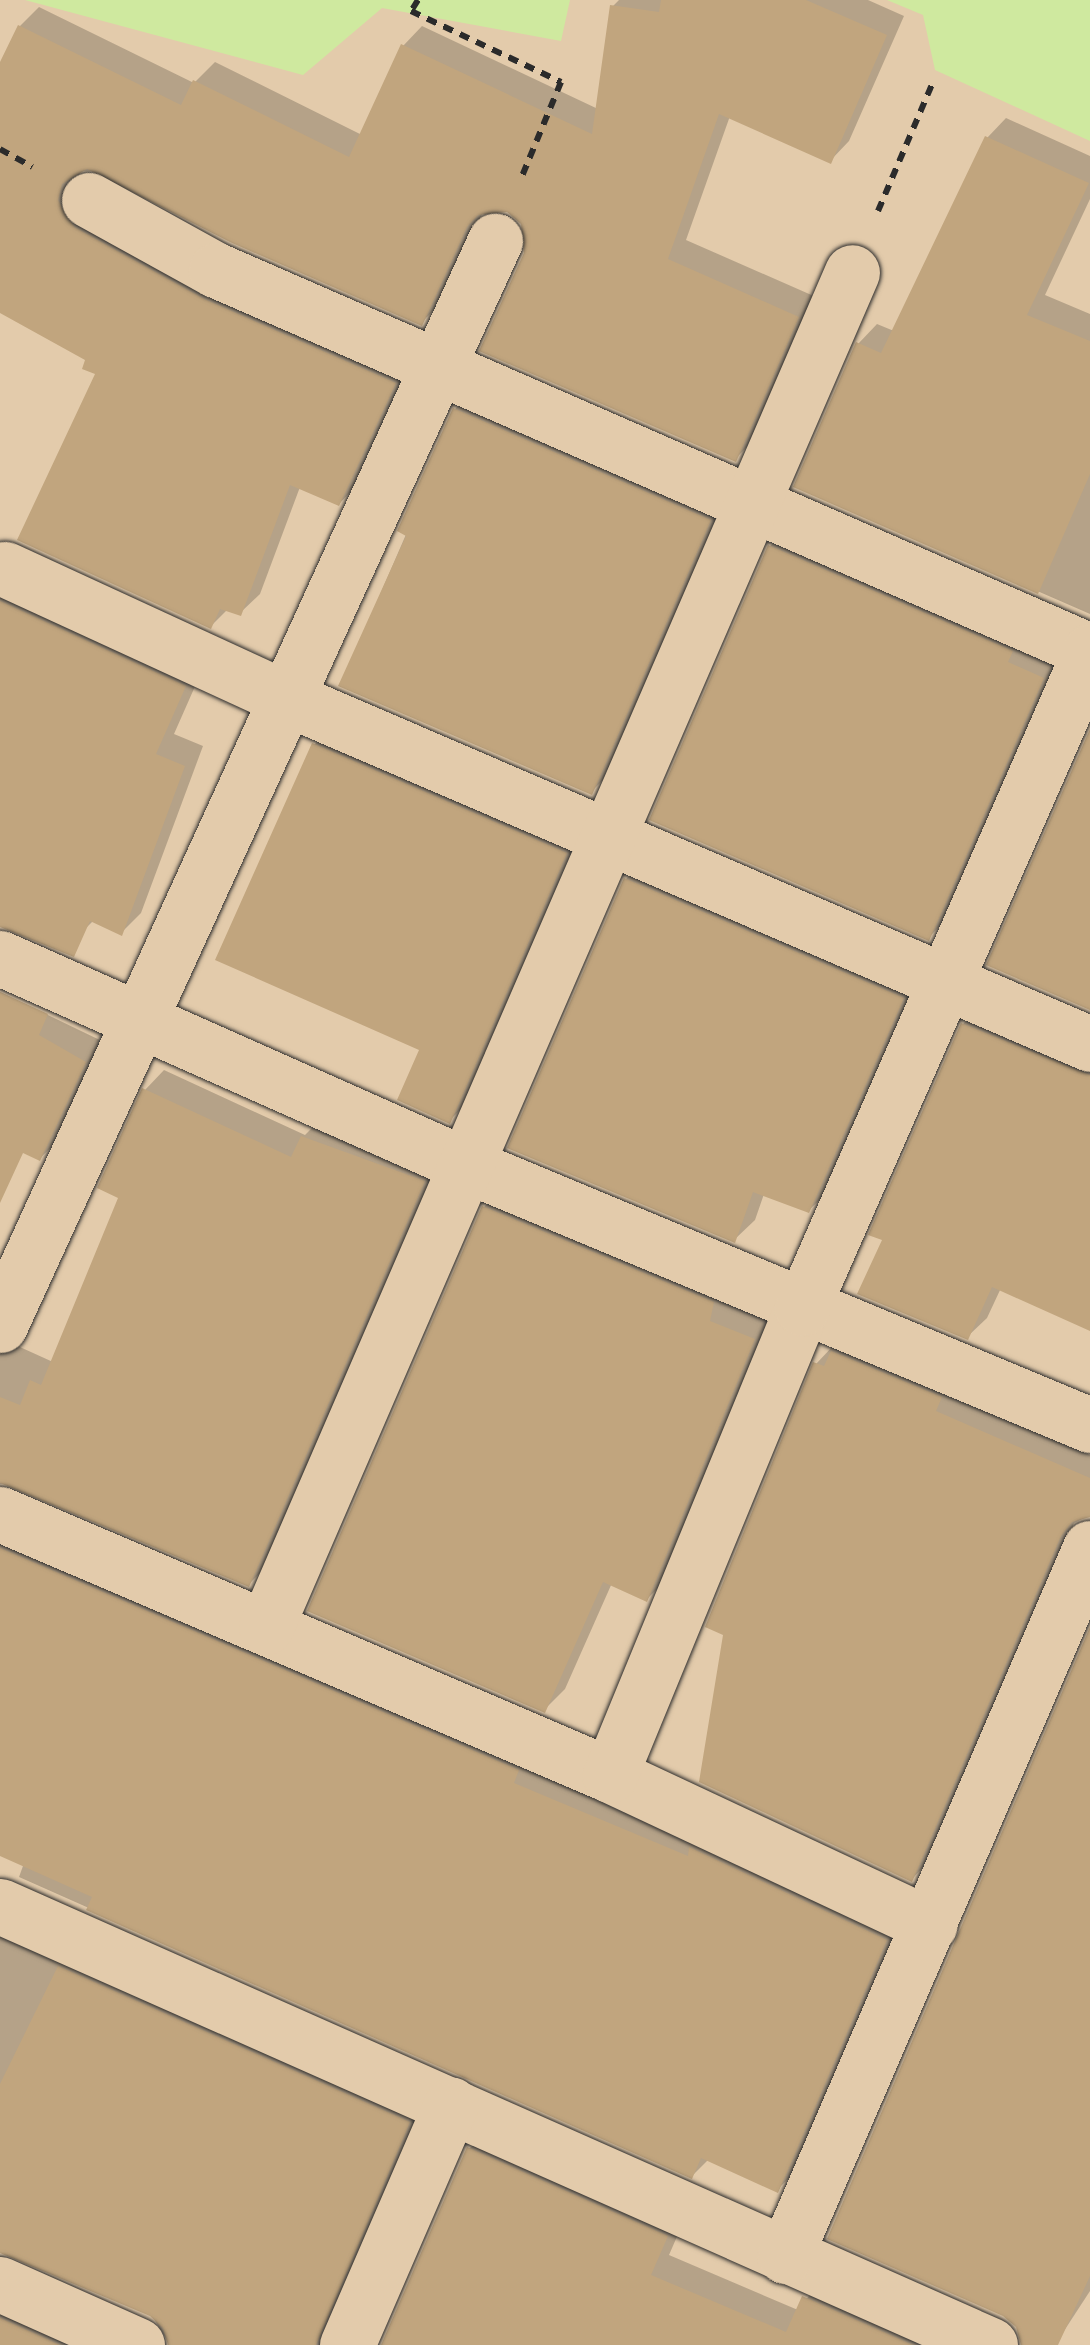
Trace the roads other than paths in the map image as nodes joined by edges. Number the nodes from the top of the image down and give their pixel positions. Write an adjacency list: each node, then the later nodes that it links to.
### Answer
1 (89, 200): 4 (street)
2 (494, 241): 4 (street)
3 (852, 272): 5 (street)
4 (437, 368): 5 (street); 8 (street)
5 (751, 506): 7 (street); 9 (street)
6 (4, 568): 8 (street)
7 (1090, 651): 11 (street)
8 (286, 698): 9 (street); 12 (street)
9 (610, 833): 11 (street); 14 (street)
10 (0, 958): 12 (street)
11 (947, 986): 13 (street); 15 (street)
12 (141, 1016): 14 (street); 16 (street)
13 (1090, 1044)
14 (466, 1166): 15 (street); 20 (street)
15 (802, 1308): 17 (street); 21 (street)
16 (0, 1326)
17 (1090, 1425)
18 (0, 1514): 20 (street)
19 (1090, 1548): 23 (street)
20 (266, 1627): 21 (street)
21 (610, 1775): 23 (street)
22 (0, 1906): 24 (street)
23 (930, 1924): 25 (street)
24 (451, 2105): 25 (street); 28 (street)
25 (785, 2256): 29 (street)
26 (0, 2284): 27 (street)
27 (137, 2345)
28 (348, 2345)
29 (990, 2345)

